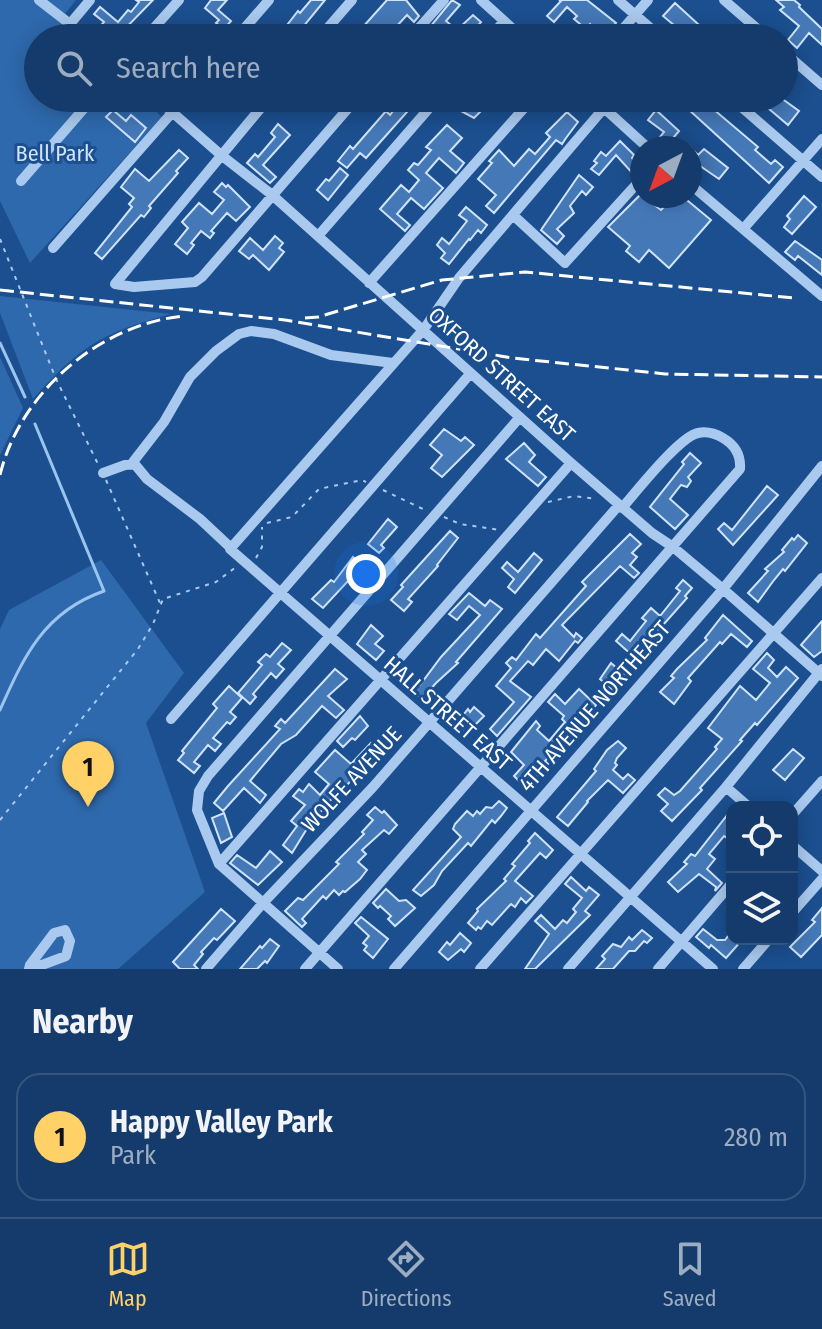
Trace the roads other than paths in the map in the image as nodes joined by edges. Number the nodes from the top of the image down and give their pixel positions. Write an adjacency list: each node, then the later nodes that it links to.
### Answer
1 (39, 0): 13 (street)
2 (90, 0): 13 (street)
3 (179, 0): 14 (street)
4 (269, 0): 15 (street)
5 (352, 0): 16 (street)
6 (444, 0): 17 (street)
7 (481, 0): 12 (street)
8 (618, 0): 11 (street)
9 (648, 0): 11 (street)
10 (724, 0): 22 (street)
11 (635, 15): 20 (street); 21 (street)
12 (504, 21): 18 (street); 19 (street)
13 (70, 24)
14 (158, 24)
15 (248, 24)
16 (331, 24)
17 (423, 24)
18 (502, 24)
19 (507, 24)
20 (627, 24)
21 (646, 24)
22 (752, 24)
23 (798, 64): 24 (street)
24 (822, 85)
25 (81, 112): 39 (street)
26 (173, 112): 36 (street, OXFORD STREET EAST); 46 (street)
27 (257, 112): 36 (street)
28 (344, 112): 41 (street)
29 (426, 112): 45 (street)
30 (521, 112): 47 (street)
31 (601, 112): 43 (street)
32 (608, 112): 34 (street)
33 (747, 112): 37 (street)
34 (635, 136)
35 (822, 139): 37 (street)
36 (221, 155): 41 (street, OXFORD STREET EAST); 41 (street)
37 (803, 161): 38 (street); 44 (street)
38 (822, 177)
39 (21, 181)
40 (630, 191): 43 (street)
41 (271, 194): 45 (street, OXFORD STREET EAST)
42 (702, 194): 44 (street)
43 (513, 215): 49 (street)
44 (744, 228): 48 (street)
45 (318, 236): 47 (street, OXFORD STREET EAST)
46 (53, 248)
47 (369, 283): 49 (street, OXFORD STREET EAST)
48 (822, 296)
49 (424, 329): 50 (street); 51 (street, OXFORD STREET EAST)
50 (393, 363): 54 (street); 59 (street)
51 (470, 374): 52 (street, OXFORD STREET EAST); 62 (street)
52 (520, 417): 53 (street, OXFORD STREET EAST); 64 (street)
53 (571, 463): 57 (street, OXFORD STREET EAST); 66 (street)
54 (135, 464): 56 (street); 59 (street, HALL STREET EAST)
55 (822, 466): 61 (street, 4TH AVENUE NORTHEAST)
56 (103, 473)
57 (619, 506): 58 (street, OXFORD STREET EAST); 58 (street, WOLFE AVENUE); 68 (street, WOLFE AVENUE)
58 (673, 547): 61 (street, OXFORD STREET EAST); 69 (street)
59 (231, 548): 62 (street, HALL STREET EAST)
60 (822, 578): 63 (street)
61 (723, 589): 63 (street, OXFORD STREET EAST); 74 (street, 4TH AVENUE NORTHEAST)
62 (281, 592): 64 (street, HALL STREET EAST); 67 (street)
63 (775, 633): 65 (street, OXFORD STREET EAST); 76 (street)
64 (329, 635): 66 (street, HALL STREET EAST); 77 (street)
65 (821, 673): 71 (street)
66 (379, 680): 68 (street, HALL STREET EAST); 77 (street)
67 (171, 719)
68 (429, 723): 69 (street, HALL STREET EAST); 82 (street, WOLFE AVENUE)
69 (480, 767): 74 (street, HALL STREET EAST); 86 (street)
70 (822, 781): 73 (street)
71 (726, 787): 72 (street); 81 (street)
72 (742, 801)
73 (798, 808)
74 (530, 809): 76 (street, HALL STREET EAST); 90 (street, 4TH AVENUE NORTHEAST)
75 (798, 850): 78 (street)
76 (581, 854): 81 (street, HALL STREET EAST); 91 (street)
77 (219, 864): 82 (street)
78 (822, 871)
79 (822, 879): 83 (street)
80 (726, 890): 84 (street)
81 (629, 896): 84 (street, HALL STREET EAST); 92 (street)
82 (263, 903): 86 (street); 87 (street, WOLFE AVENUE)
83 (798, 906)
84 (681, 941): 93 (street); 94 (street, HALL STREET EAST)
85 (764, 945): 95 (street)
86 (319, 953): 88 (street); 89 (street)
87 (206, 969)
88 (305, 969)
89 (338, 969)
90 (394, 969)
91 (480, 969)
92 (568, 969)
93 (658, 969)
94 (713, 969)
95 (743, 969)

